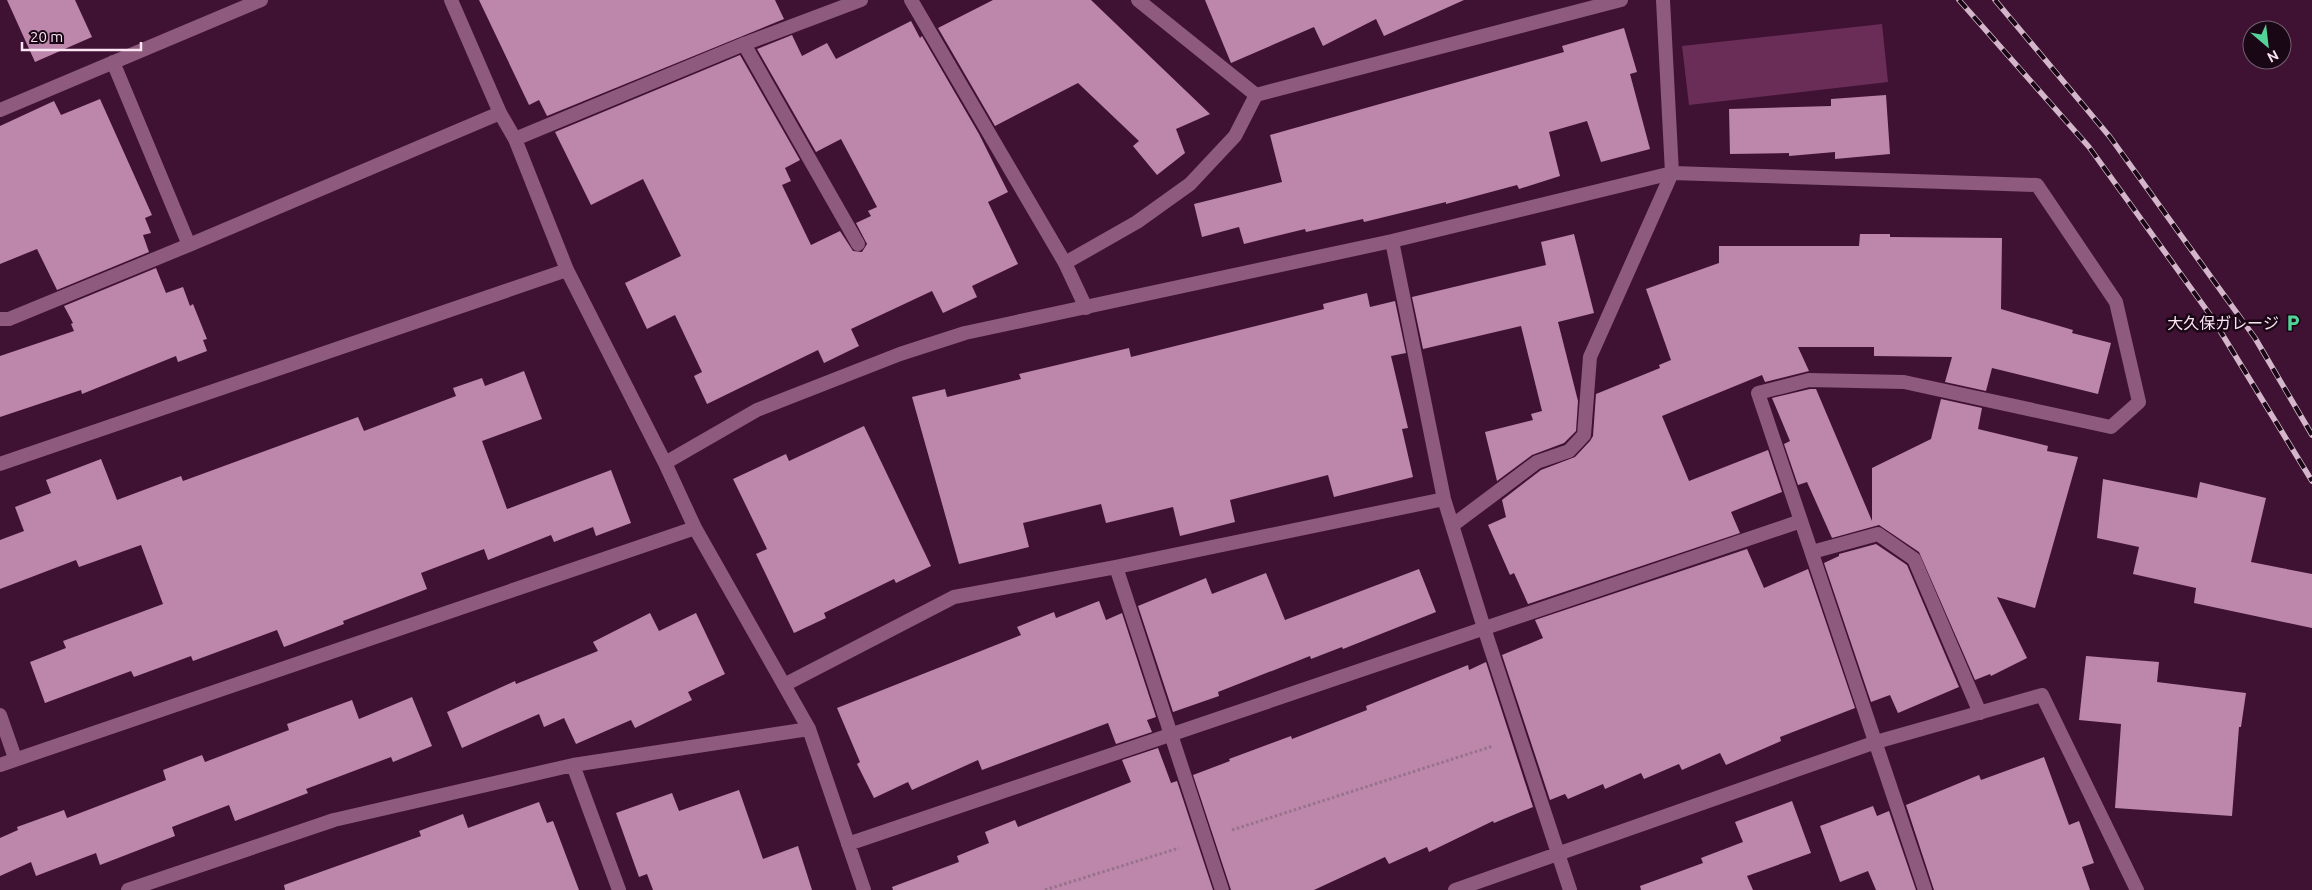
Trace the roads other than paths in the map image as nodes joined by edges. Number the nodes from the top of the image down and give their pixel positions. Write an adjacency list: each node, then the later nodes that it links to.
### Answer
1 (261, 0): 9 (street)
2 (451, 0): 12 (street)
3 (862, 0): 8 (street)
4 (912, 0): 18 (street)
5 (1138, 0): 10 (street)
6 (1620, 0): 10 (street)
7 (1663, 0): 14 (street)
8 (744, 44): 13 (street); 16 (street)
9 (113, 62): 11 (street); 17 (street)
10 (1256, 95): 18 (street)
11 (0, 110)
12 (500, 113): 13 (street); 17 (street)
13 (514, 138): 19 (street)
14 (1672, 173): 15 (street); 25 (street); 26 (street)
15 (1392, 241): 20 (street); 24 (street)
16 (858, 244)
17 (189, 245): 21 (street)
18 (1065, 263): 20 (street)
19 (567, 270): 22 (street); 23 (street)
20 (1086, 308): 22 (street)
21 (0, 319)
22 (665, 463): 27 (street)
23 (0, 464)
24 (1444, 499): 26 (street); 29 (street)
25 (1801, 521): 28 (street); 30 (street)
26 (1453, 525): 30 (street)
27 (695, 528): 31 (street); 37 (street)
28 (1812, 552): 32 (street); 36 (street)
29 (1116, 567): 31 (street); 35 (street)
30 (1484, 628): 35 (street); 41 (street)
31 (784, 685): 34 (street)
32 (1980, 713): 36 (street); 49 (street)
33 (0, 715): 37 (street)
34 (809, 729): 39 (street); 40 (street)
35 (1171, 735): 40 (street); 45 (street)
36 (1876, 742): 41 (street); 48 (street)
37 (15, 758): 38 (street)
38 (0, 765)
39 (572, 765): 42 (street); 43 (street)
40 (848, 844): 44 (street)
41 (1558, 854): 46 (street); 47 (street)
42 (128, 890)
43 (619, 890)
44 (864, 890)
45 (1222, 890)
46 (1455, 890)
47 (1570, 890)
48 (1925, 890)
49 (2137, 890)

